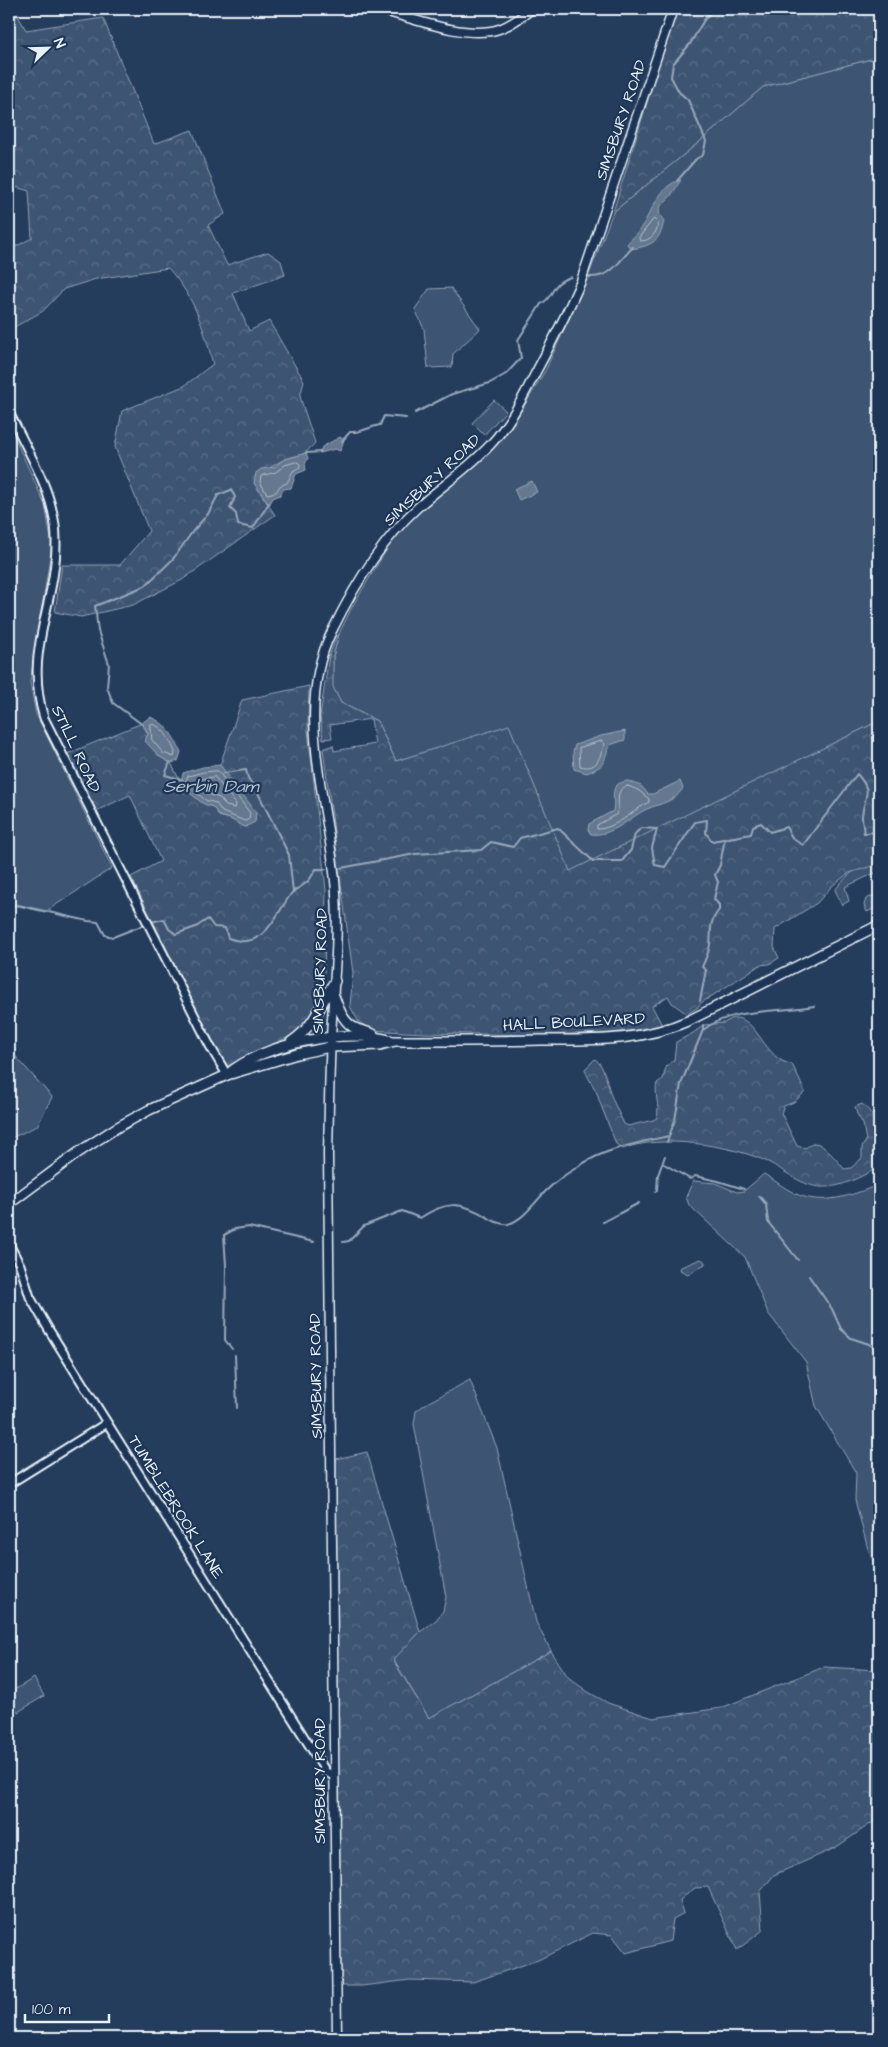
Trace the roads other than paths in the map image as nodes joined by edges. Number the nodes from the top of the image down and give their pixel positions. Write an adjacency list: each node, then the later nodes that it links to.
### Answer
1 (378, 9): 2 (main road)
2 (532, 9)
3 (673, 9): 6 (main road, SIMSBURY ROAD)
4 (9, 412): 13 (street, STILL ROAD)
5 (879, 925): 10 (main road, HALL BOULEVARD)
6 (335, 981): 7 (main road, SIMSBURY ROAD); 11 (main road)
7 (334, 996): 8 (main road); 9 (main road, SIMSBURY ROAD)
8 (378, 1036): 9 (main road, HALL BOULEVARD); 10 (main road, HALL BOULEVARD)
9 (331, 1037): 11 (main road, HALL BOULEVARD); 12 (main road, SIMSBURY ROAD)
10 (395, 1041): 12 (main road, HALL BOULEVARD)
11 (287, 1044): 13 (main road)
12 (330, 1047): 13 (main road, HALL BOULEVARD); 18 (main road, SIMSBURY ROAD)
13 (227, 1075): 14 (main road)
14 (9, 1204)
15 (9, 1244): 16 (street, TUMBLEBROOK LANE)
16 (107, 1423): 17 (street); 18 (street, TUMBLEBROOK LANE)
17 (9, 1484)
18 (334, 1776): 19 (main road, SIMSBURY ROAD)
19 (337, 2038)

